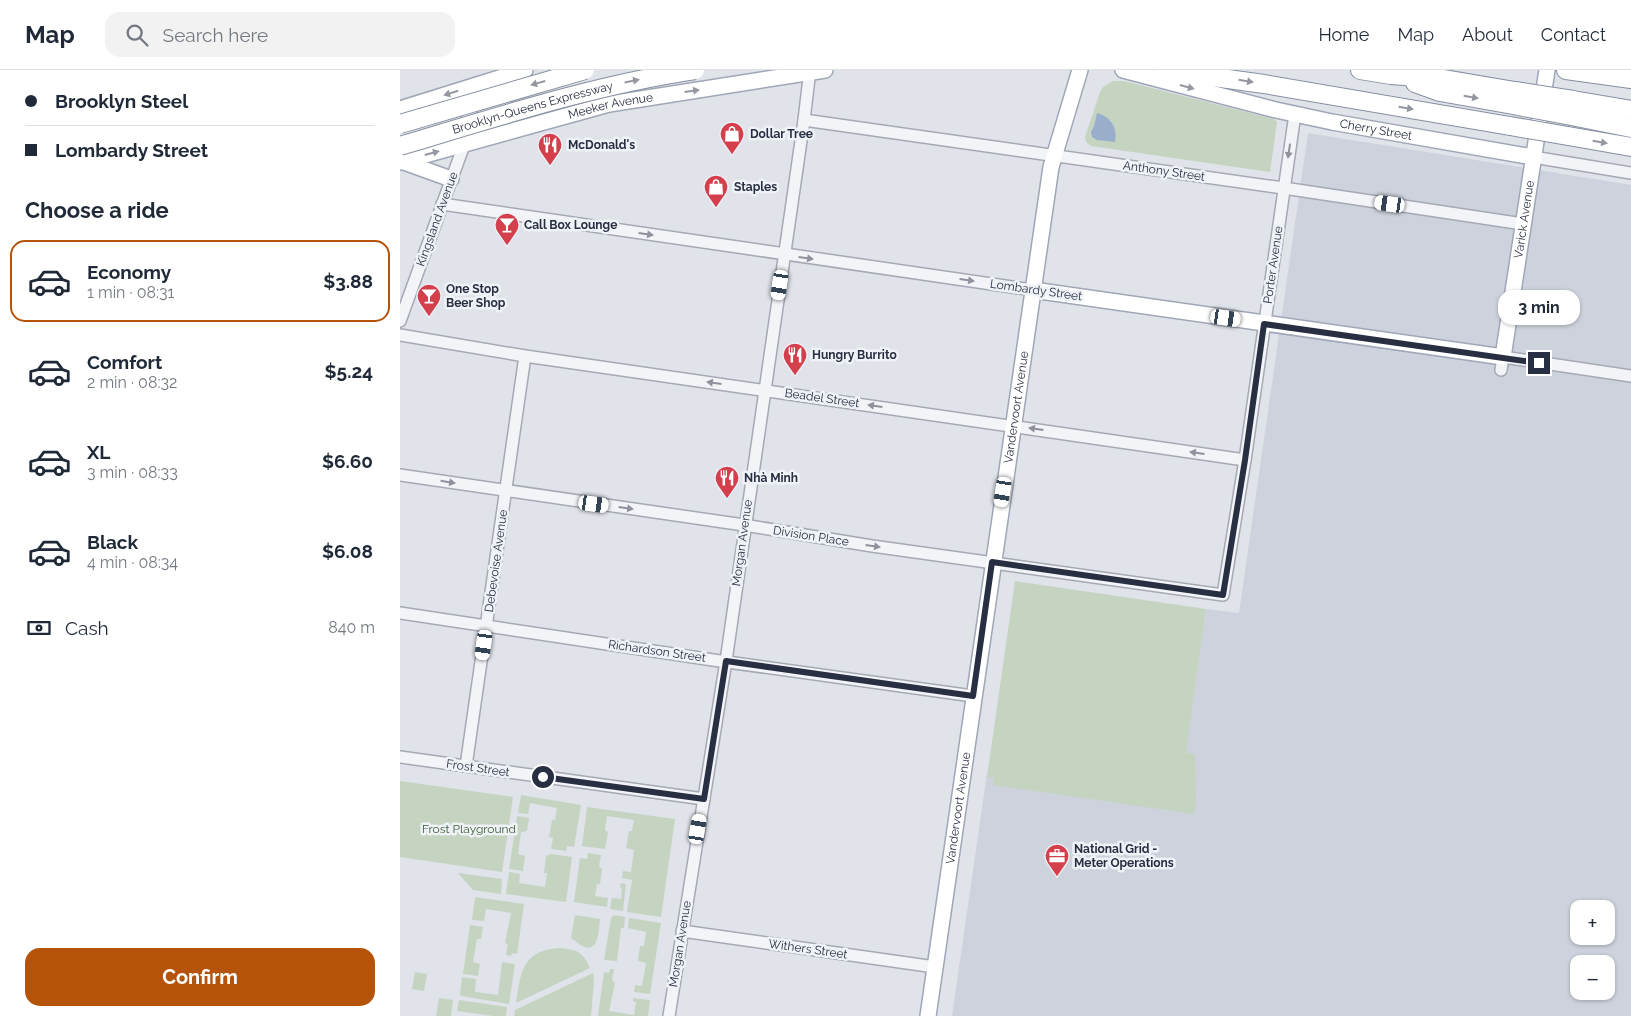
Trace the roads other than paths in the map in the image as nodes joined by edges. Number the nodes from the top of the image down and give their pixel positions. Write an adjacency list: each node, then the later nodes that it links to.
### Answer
1 (525, 70): 12 (main road)
2 (585, 70): 21 (highway, Brooklyn-Queens Expressway, one-way to 21, bridge)
3 (695, 70): 24 (highway, Brooklyn-Queens Expressway, one-way to 3, bridge)
4 (825, 70): 10 (main road, Meeker Avenue)
5 (1080, 70): 26 (main road, Vandervoort Avenue)
6 (1123, 70): 19 (main road, Cherry Street, one-way to 19)
7 (1163, 70): 25 (highway, one-way to 25, bridge)
8 (1360, 70): 16 (highway, one-way to 16, bridge)
9 (1547, 70): 27 (main road, Varick Avenue)
10 (810, 71): 20 (street, Morgan Avenue); 23 (main road, Meeker Avenue, one-way to 10)
11 (1571, 71): 13 (highway)
12 (489, 76): 15 (main road, one-way to 15); 23 (street, Kingsland Avenue)
13 (1631, 79)
14 (400, 99): 15 (street)
15 (415, 104): 17 (main road)
16 (1572, 108): 18 (highway); 22 (highway)
17 (400, 109)
18 (1631, 110)
19 (1295, 114): 27 (main road, Cherry Street); 31 (street, Porter Avenue, one-way to 31)
20 (804, 120): 26 (street, Anthony Street); 34 (street, Morgan Avenue)
21 (400, 124)
22 (1631, 128)
23 (464, 145): 28 (main road, Meeker Avenue, one-way to 23); 30 (street, Kingsland Avenue)
24 (400, 146)
25 (1631, 147)
26 (1054, 155): 31 (street, Anthony Street); 35 (main road, Vandervoort Avenue)
27 (1533, 157): 29 (street, Cherry Street); 33 (main road, Varick Avenue)
28 (400, 161): 30 (main road)
29 (1631, 173)
30 (452, 179): 32 (street, Kingsland Avenue)
31 (1284, 188): 33 (street, Anthony Street); 37 (street, Porter Avenue)
32 (442, 204): 34 (street, Lombardy Street, one-way to 34); 36 (street, Kingsland Avenue)
33 (1523, 224): 40 (main road, Varick Avenue)
34 (785, 254): 35 (street, Lombardy Street, one-way to 35); 42 (street, Morgan Avenue)
35 (1033, 290): 37 (main road, Lombardy Street); 43 (main road, Vandervoort Avenue)
36 (400, 321)
37 (1264, 324): 40 (main road, Lombardy Street); 44 (street, Porter Avenue)
38 (400, 335): 39 (street, Beadel Street)
39 (525, 356): 42 (street, Beadel Street, one-way to 39); 46 (street, Debevoise Avenue)
40 (1502, 364): 41 (street, Lombardy Street)
41 (1631, 376)
42 (765, 390): 43 (street, Beadel Street, one-way to 42); 47 (street, Morgan Avenue)
43 (1013, 426): 44 (street, Beadel Street, one-way to 43); 48 (main road, Vandervoort Avenue)
44 (1245, 460): 49 (street, Porter Avenue)
45 (400, 475): 46 (street, Division Place, one-way to 46)
46 (506, 491): 47 (street, Division Place, one-way to 47); 51 (street, Debevoise Avenue)
47 (744, 525): 48 (street, Division Place, one-way to 48); 52 (street, Morgan Avenue)
48 (992, 562): 49 (street, Division Place); 53 (main road, Vandervoort Avenue)
49 (1223, 595)
50 (400, 613): 51 (street, Richardson Street)
51 (486, 626): 52 (street, Richardson Street); 55 (street, Debevoise Avenue)
52 (726, 661): 53 (street, Richardson Street); 56 (street, Morgan Avenue)
53 (973, 696): 58 (main road, Vandervoort Avenue)
54 (400, 757): 55 (street, Frost Street)
55 (466, 766): 56 (street, Frost Street)
56 (704, 799): 57 (street, Morgan Avenue)
57 (682, 931): 58 (street, Withers Street); 59 (street, Morgan Avenue)
58 (935, 967): 60 (main road, Vandervoort Avenue)
59 (669, 1016)
60 (928, 1016)

